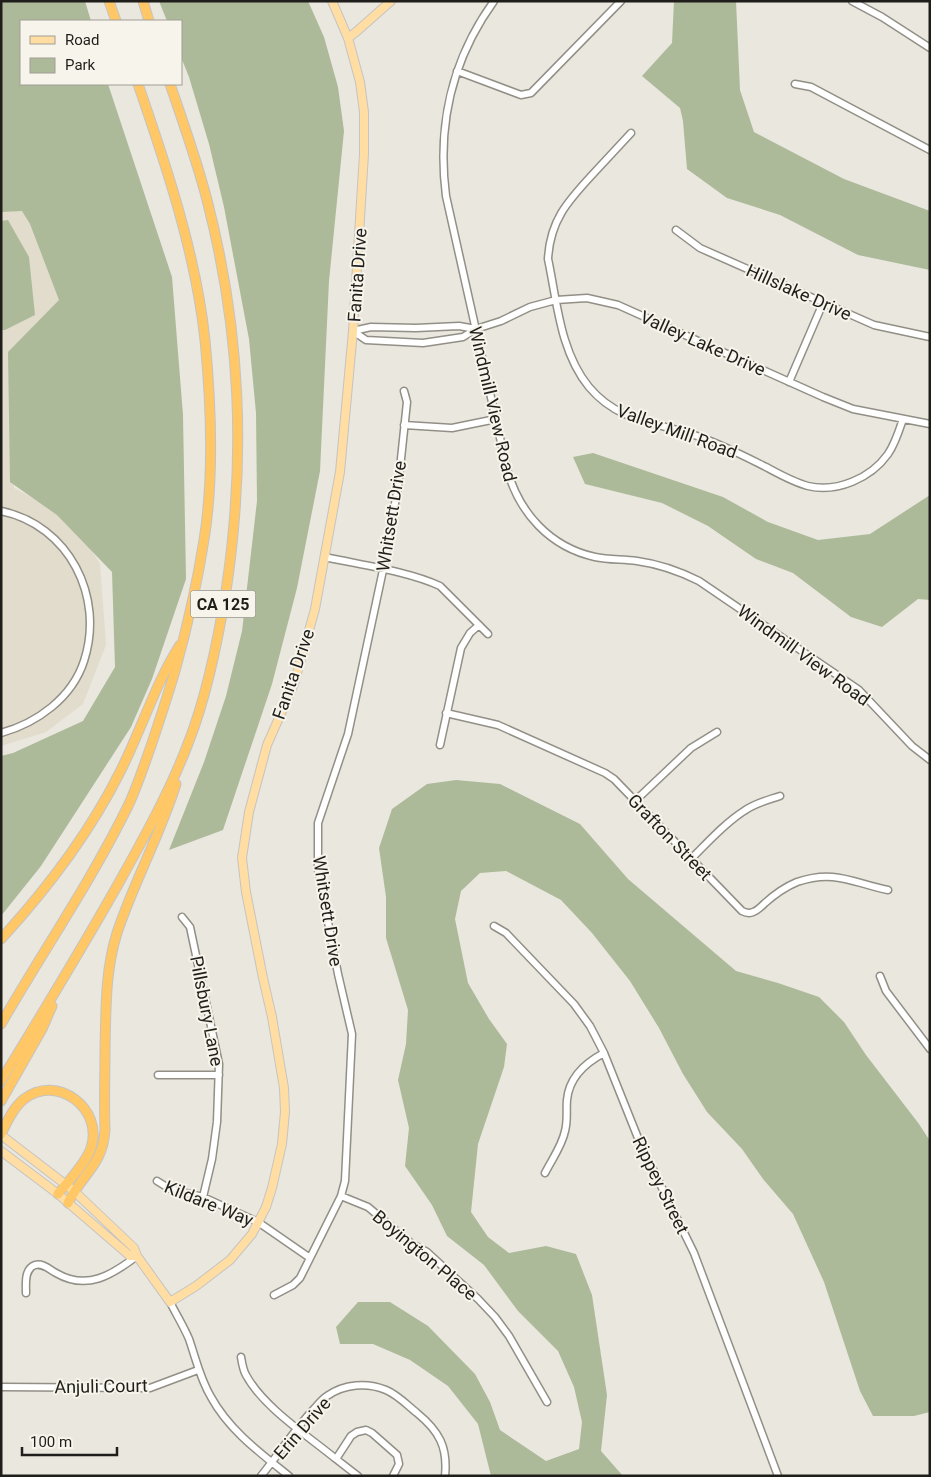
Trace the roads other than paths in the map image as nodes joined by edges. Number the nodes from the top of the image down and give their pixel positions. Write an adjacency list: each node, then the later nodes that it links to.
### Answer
1 (109, 1): 8 (highway)
2 (143, 1): 9 (highway)
3 (332, 1): 10 (main road, Fanita Drive)
4 (391, 1): 10 (main road)
5 (494, 1): 12 (street, Windmill View Road)
6 (621, 1): 12 (street)
7 (852, 1): 11 (street)
8 (116, 20)
9 (149, 20)
10 (348, 38): 22 (main road, Fanita Drive)
11 (930, 48)
12 (457, 71): 21 (street, Windmill View Road)
13 (795, 84): 17 (street)
14 (138, 85): 35 (highway, CA 125)
15 (170, 85): 39 (highway, CA 125)
16 (631, 133): 19 (street, Valley Mill Road)
17 (930, 150)
18 (676, 230): 20 (street, Hillslake Drive)
19 (556, 300): 21 (street, Valley Lake Drive); 24 (street, Valley Lake Drive); 27 (street, Valley Mill Road)
20 (823, 303): 23 (street, Hillslake Drive); 24 (street)
21 (476, 329): 22 (street, Valley Lake Drive); 22 (street, Valley Lake Drive); 26 (street, Windmill View Road)
22 (353, 331): 31 (main road, Fanita Drive)
23 (930, 337)
24 (789, 382): 27 (street, Valley Lake Drive)
25 (404, 391): 29 (street, Whitsett Drive)
26 (496, 419): 29 (street); 41 (street, Windmill View Road)
27 (903, 420): 28 (street, Valley Lake Drive)
28 (930, 424)
29 (404, 425): 32 (street, Whitsett Drive)
30 (1, 511): 38 (street)
31 (325, 557): 32 (street); 69 (main road, Fanita Drive)
32 (383, 570): 33 (street); 66 (street, Whitsett Drive)
33 (479, 625): 34 (street); 36 (street)
34 (488, 634)
35 (185, 636): 48 (highway); 51 (highway, CA 125)
36 (446, 713): 40 (street); 43 (street, Grafton Street)
37 (717, 732): 43 (street)
38 (1, 733)
39 (189, 743): 49 (highway, CA 125); 64 (highway)
40 (440, 745)
41 (930, 760)
42 (780, 796): 44 (street)
43 (635, 801): 44 (street, Grafton Street)
44 (692, 858): 45 (street, Grafton Street)
45 (888, 890)
46 (182, 917): 56 (street, Pillsbury Lane)
47 (494, 926): 54 (street, Rippey Street)
48 (1, 939)
49 (71, 967): 57 (highway, CA 125); 58 (highway)
50 (880, 976): 53 (street)
51 (5, 1014): 52 (highway, CA 125)
52 (1, 1024)
53 (930, 1049)
54 (604, 1053): 61 (street); 87 (street, Rippey Street)
55 (158, 1075): 56 (street)
56 (218, 1075): 67 (street, Pillsbury Lane)
57 (1, 1081)
58 (1, 1101)
59 (1, 1134): 63 (main road); 63 (highway)
60 (4, 1153): 65 (main road)
61 (545, 1173)
62 (157, 1182): 67 (street, Kildare Way)
63 (66, 1185): 64 (main road); 65 (highway)
64 (74, 1191): 68 (highway); 70 (main road)
65 (58, 1194): 68 (main road)
66 (342, 1196): 71 (street, Whitsett Drive); 78 (street, Boyington Place)
67 (203, 1197): 69 (street, Kildare Way)
68 (68, 1203): 70 (main road)
69 (258, 1222): 71 (street, Kildare Way); 74 (main road, Fanita Drive)
70 (137, 1256): 72 (street); 74 (main road)
71 (310, 1258): 73 (street, Whitsett Drive)
72 (26, 1293)
73 (274, 1295)
74 (170, 1302): 76 (street)
75 (241, 1357): 79 (street)
76 (198, 1370): 77 (street, Anjuli Court); 81 (street)
77 (1, 1387)
78 (546, 1402)
79 (298, 1428): 80 (street); 81 (street, Erin Drive); 86 (street, Erin Drive)
80 (336, 1459): 84 (street); 85 (street)
81 (272, 1462): 82 (street, Erin Drive); 83 (street)
82 (261, 1476)
83 (288, 1476)
84 (358, 1476)
85 (393, 1476)
86 (445, 1476)
87 (778, 1476)

